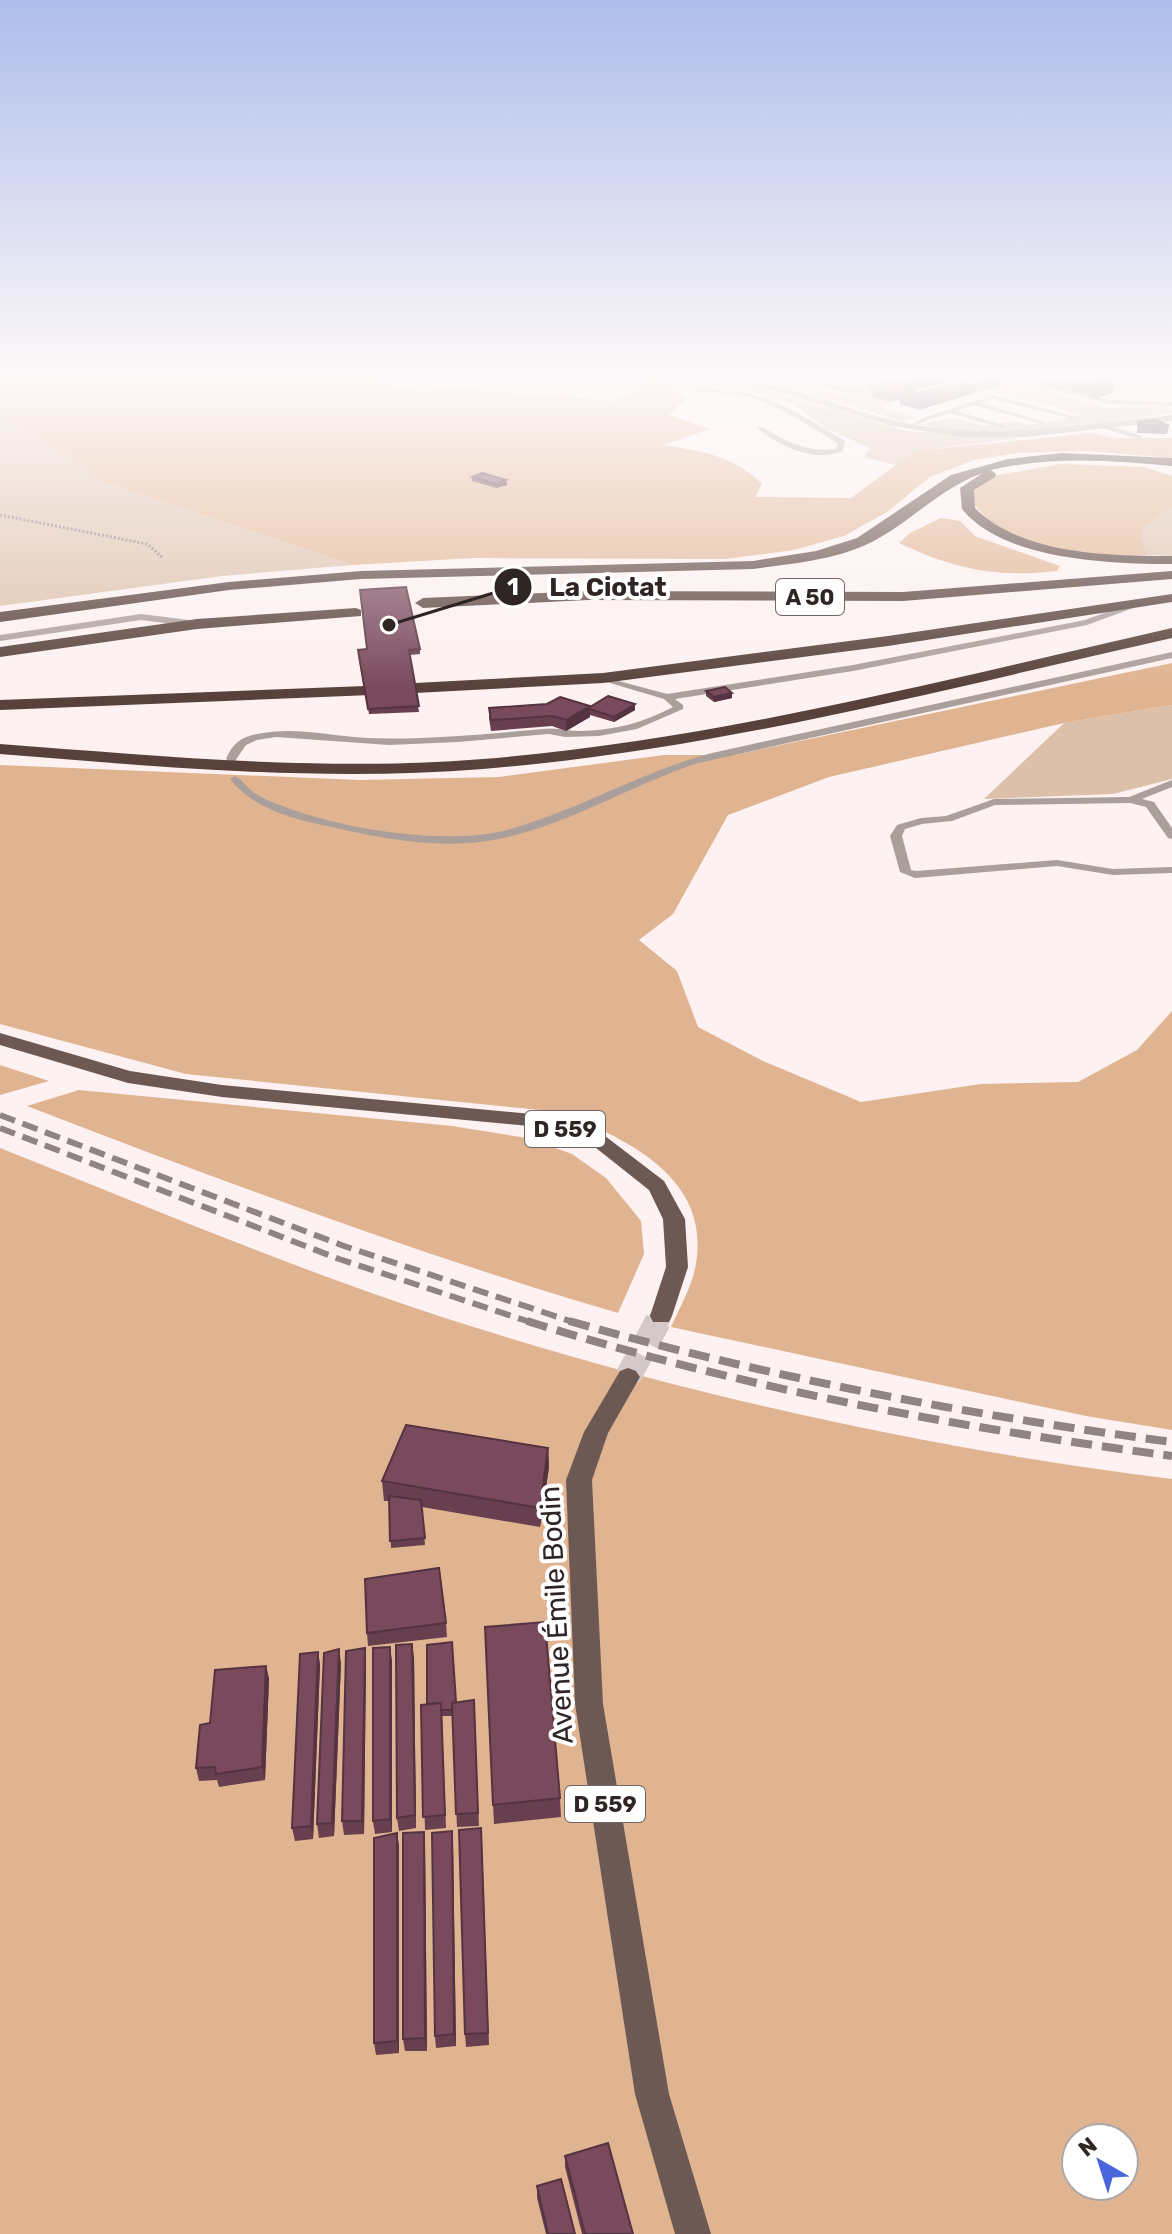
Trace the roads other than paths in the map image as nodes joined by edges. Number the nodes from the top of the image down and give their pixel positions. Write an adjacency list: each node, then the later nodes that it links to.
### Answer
1 (954, 479): 9 (highway)
2 (978, 479): 3 (highway)
3 (1172, 560)
4 (1172, 575): 6 (highway, A 50)
5 (1172, 598): 7 (highway, A 50)
6 (423, 603)
7 (1133, 605): 15 (highway, A 50); 18 (lane)
8 (356, 613): 10 (highway)
9 (0, 617)
10 (197, 624): 12 (lane); 13 (highway)
11 (1172, 633): 20 (highway)
12 (0, 638)
13 (0, 652)
14 (1172, 655): 22 (lane)
15 (603, 678): 16 (highway, A 50); 18 (lane)
16 (415, 688)
17 (365, 691): 19 (highway)
18 (667, 697): 21 (lane)
19 (0, 705)
20 (0, 749)
21 (231, 759)
22 (235, 779)
23 (1172, 783): 24 (lane)
24 (1130, 800): 25 (lane); 26 (lane)
25 (1172, 836)
26 (1172, 870)
27 (0, 1039): 28 (main road, D 559)
28 (661, 1316)
29 (628, 1377): 30 (main road, Avenue Émile Bodin / D 559)
30 (693, 2234)

